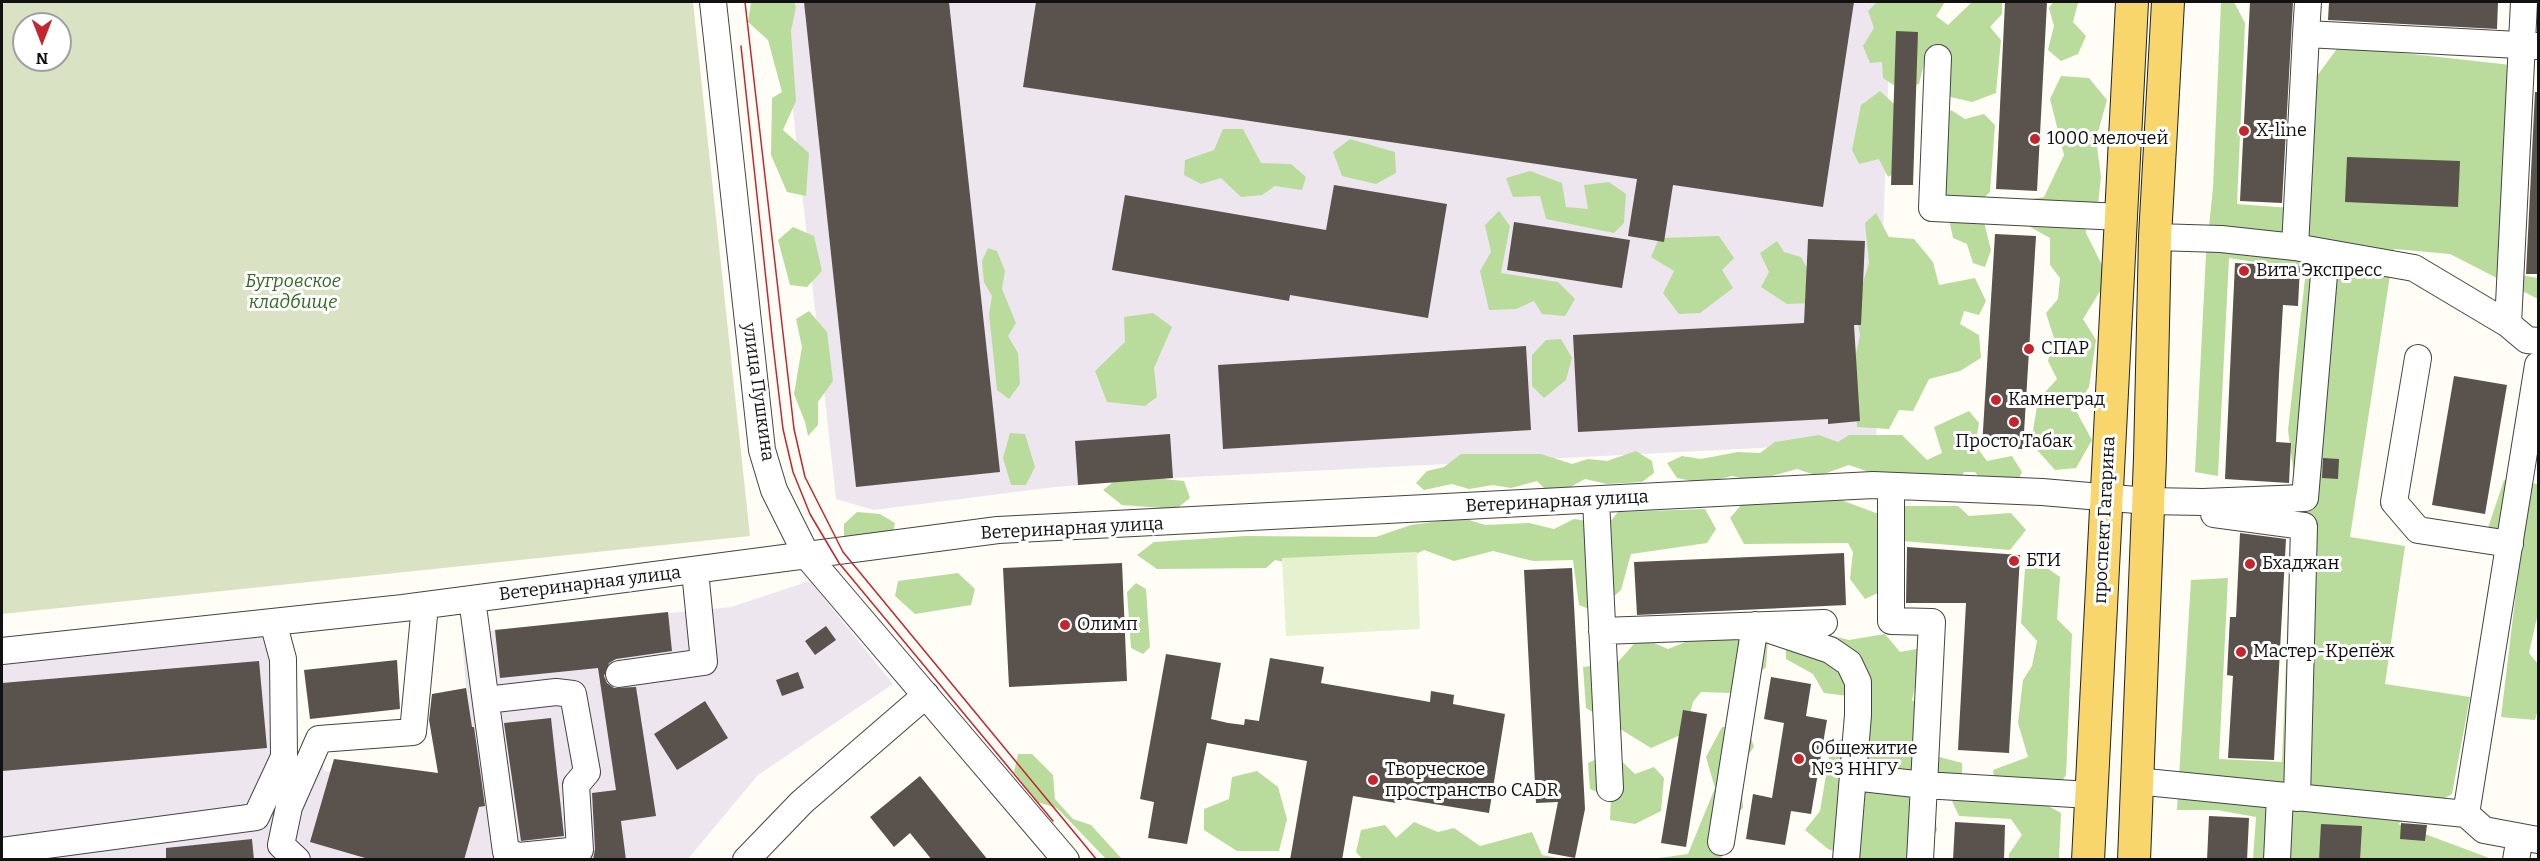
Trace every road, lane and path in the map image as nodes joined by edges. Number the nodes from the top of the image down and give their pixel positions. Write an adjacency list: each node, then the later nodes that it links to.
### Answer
1 (713, 2): 22 (street, улица Пушкина)
2 (2132, 2): 9 (main road, проспект Гагарина)
3 (2168, 2): 10 (main road)
4 (2308, 2): 6 (street)
5 (2524, 2): 7 (street)
6 (2306, 34): 7 (street); 11 (street)
7 (2530, 46): 13 (street)
8 (1938, 58): 9 (street)
9 (2121, 218): 18 (main road, проспект Гагарина)
10 (2155, 237): 11 (street); 20 (main road)
11 (2295, 247): 13 (street)
12 (2324, 275): 20 (street)
13 (2508, 324): 14 (street)
14 (2538, 341)
15 (2418, 358): 21 (street)
16 (2538, 365): 21 (street)
17 (1891, 486): 18 (street, Ветеринарная улица); 19 (street, Ветеринарная улица); 36 (street)
18 (2106, 498): 20 (street, Ветеринарная улица); 38 (main road, проспект Гагарина)
19 (1596, 500): 22 (street, Ветеринарная улица); 29 (street)
20 (2148, 505): 35 (main road); 39 (street)
21 (2510, 544): 40 (street)
22 (807, 556): 23 (street, Ветеринарная улица); 32 (street, улица Пушкина)
23 (695, 571): 24 (street, Ветеринарная улица); 31 (street)
24 (472, 599): 25 (street, Ветеринарная улица); 33 (street)
25 (425, 605): 26 (street, Ветеринарная улица); 44 (street)
26 (273, 622): 30 (street, Ветеринарная улица); 43 (street)
27 (1824, 623): 28 (street)
28 (1755, 626): 29 (street); 34 (street); 41 (street)
29 (1602, 631): 37 (street)
30 (2, 651)
31 (619, 674)
32 (926, 695): 45 (street); 46 (street, улица Пушкина)
33 (486, 700): 33 (street)
34 (1853, 777): 36 (street); 47 (street)
35 (2136, 781): 39 (street); 50 (main road)
36 (1924, 785): 38 (street); 48 (street)
37 (1610, 788)
38 (2090, 795): 49 (main road, проспект Гагарина)
39 (2288, 797): 40 (street); 51 (street)
40 (2466, 814): 42 (street)
41 (1721, 842)
42 (2525, 846)
43 (2, 851)
44 (297, 860)
45 (746, 860)
46 (1066, 860)
47 (1846, 860)
48 (1920, 860)
49 (2088, 860)
50 (2134, 860)
51 (2277, 860)

